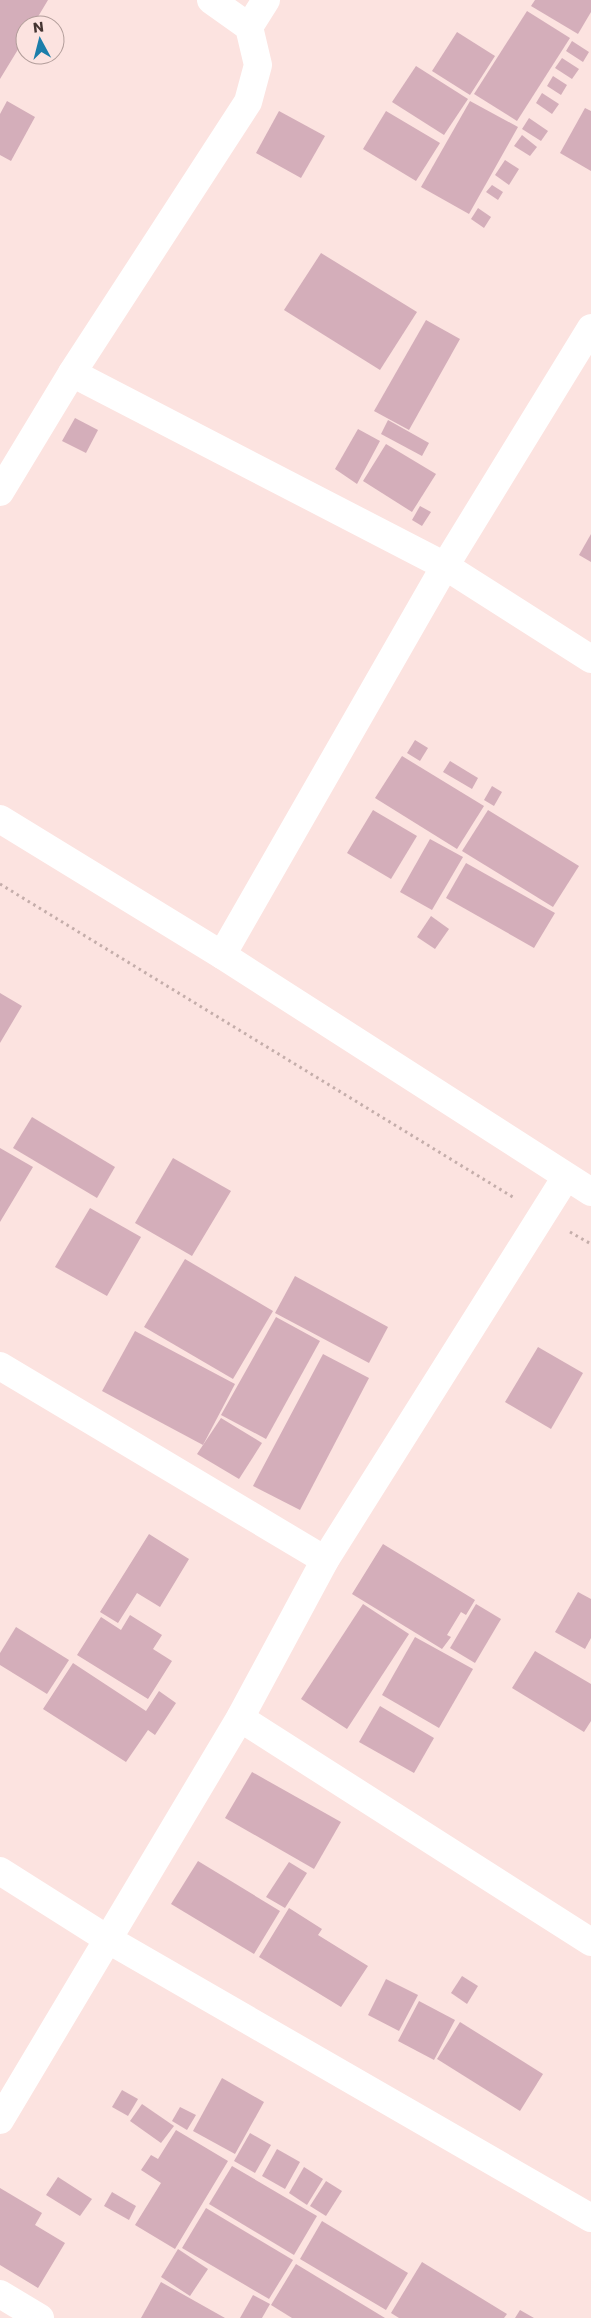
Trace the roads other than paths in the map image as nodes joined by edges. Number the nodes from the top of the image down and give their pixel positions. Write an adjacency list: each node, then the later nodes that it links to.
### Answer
1 (211, 0): 3 (street)
2 (266, 0): 3 (street)
3 (249, 27): 5 (street)
4 (591, 328): 7 (street)
5 (72, 373): 6 (street); 7 (street)
6 (0, 492)
7 (445, 566): 8 (street); 10 (street)
8 (591, 659)
9 (0, 818): 10 (street)
10 (222, 955): 11 (street)
11 (566, 1177): 12 (street); 14 (street)
12 (591, 1192)
13 (0, 1366): 14 (street)
14 (325, 1560): 15 (street)
15 (240, 1718): 17 (street); 18 (street)
16 (0, 1871): 17 (street)
17 (109, 1940): 19 (street); 20 (street)
18 (591, 1942)
19 (0, 2120)
20 (591, 2218)
21 (0, 2294): 22 (street)
22 (40, 2318)

